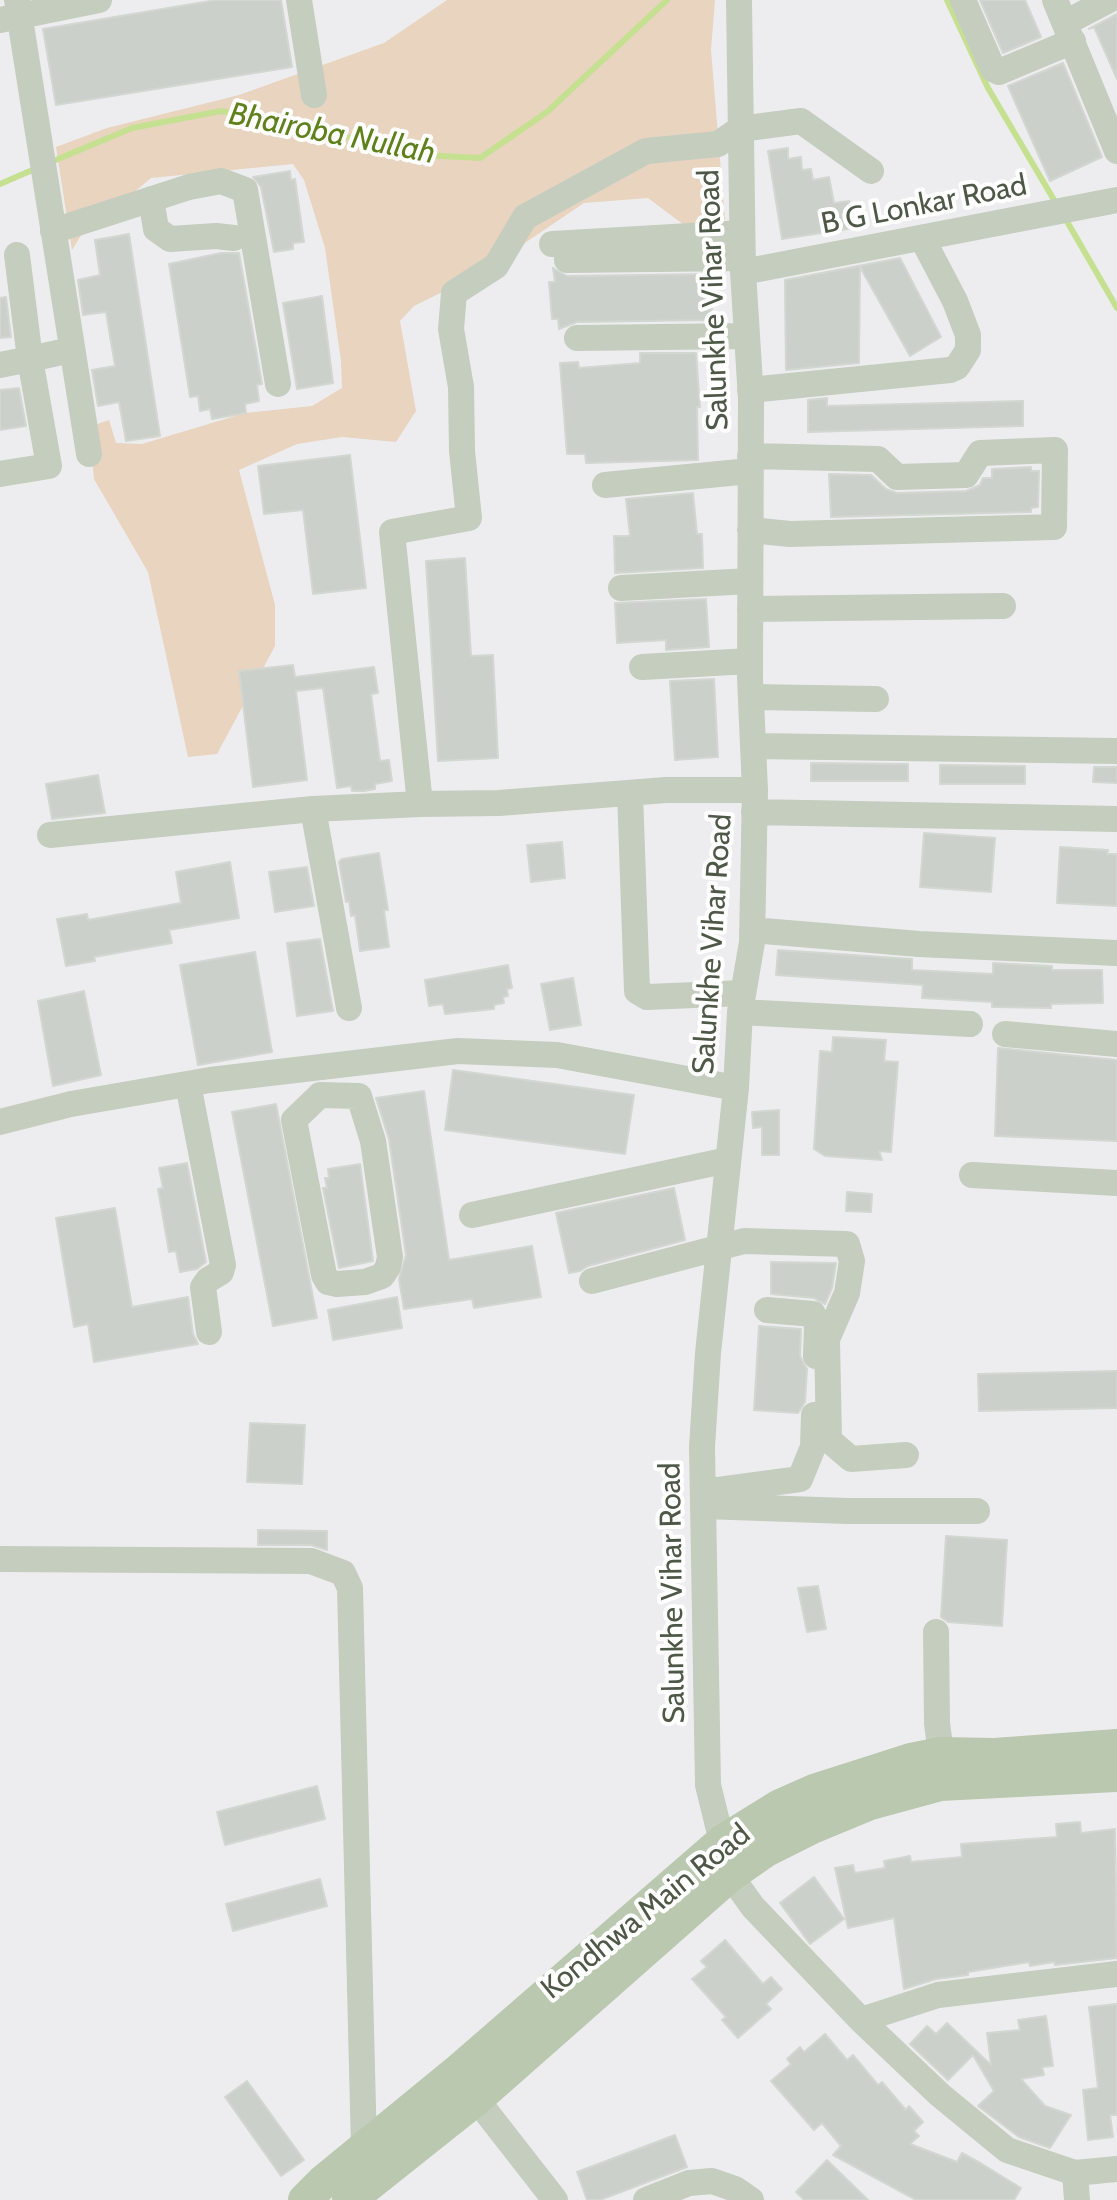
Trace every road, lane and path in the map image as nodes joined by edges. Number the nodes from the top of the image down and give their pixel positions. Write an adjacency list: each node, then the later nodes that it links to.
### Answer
1 (99, 0): 6 (street)
2 (299, 0): 8 (street)
3 (739, 0): 10 (street, Salunkhe Vihar Road)
4 (963, 0): 7 (street)
5 (1109, 0): 7 (street)
6 (13, 12): 15 (street)
7 (1064, 21): 9 (street)
8 (314, 95)
9 (1107, 96): 11 (street)
10 (740, 129): 12 (street); 19 (street, Salunkhe Vihar Road); 45 (street)
11 (1117, 151)
12 (871, 171)
13 (151, 199): 15 (street); 16 (street); 26 (street)
14 (1117, 200): 17 (street, B G Lonkar Road)
15 (51, 218): 23 (street)
16 (234, 238)
17 (922, 238): 19 (street, B G Lonkar Road); 27 (street)
18 (559, 252): 19 (street, B G Lonkar Road)
19 (743, 254): 21 (street, Salunkhe Vihar Road)
20 (17, 255): 24 (street)
21 (747, 336): 22 (street); 27 (street, Salunkhe Vihar Road)
22 (577, 338)
23 (71, 350): 24 (street); 28 (street)
24 (30, 359): 25 (street); 30 (street)
25 (0, 365)
26 (278, 384)
27 (750, 390): 29 (street, Salunkhe Vihar Road)
28 (89, 454)
29 (750, 463): 31 (street); 32 (street, Salunkhe Vihar Road); 32 (street)
30 (0, 474)
31 (605, 485)
32 (750, 530): 33 (street, Salunkhe Vihar Road)
33 (750, 581): 34 (street); 36 (street, Salunkhe Vihar Road)
34 (621, 588)
35 (1003, 606): 36 (street)
36 (750, 609): 37 (street, Salunkhe Vihar Road)
37 (750, 661): 38 (street); 39 (street, Salunkhe Vihar Road)
38 (642, 667)
39 (751, 697): 40 (street); 41 (street, Salunkhe Vihar Road)
40 (876, 699)
41 (753, 746): 42 (street); 44 (street, Salunkhe Vihar Road)
42 (1117, 751)
43 (630, 793): 44 (street); 45 (street); 51 (street)
44 (755, 801): 47 (street); 49 (street, Salunkhe Vihar Road)
45 (420, 804): 46 (street)
46 (313, 809): 48 (street); 52 (street)
47 (1117, 819)
48 (50, 835)
49 (752, 930): 50 (street); 51 (street, Salunkhe Vihar Road)
50 (1117, 953)
51 (742, 1003): 53 (street); 58 (street, Salunkhe Vihar Road)
52 (349, 1008)
53 (970, 1024)
54 (1005, 1034): 55 (street)
55 (1117, 1044)
56 (313, 1068): 57 (street); 58 (street); 59 (street)
57 (188, 1084): 60 (street); 68 (street)
58 (736, 1088): 61 (street, Salunkhe Vihar Road)
59 (320, 1095): 59 (street)
60 (0, 1122)
61 (728, 1160): 64 (street); 65 (street, Salunkhe Vihar Road)
62 (972, 1175): 63 (street)
63 (1117, 1183)
64 (472, 1215)
65 (718, 1248): 66 (street); 69 (street); 70 (street, Salunkhe Vihar Road)
66 (592, 1281)
67 (767, 1310): 70 (street)
68 (209, 1332)
69 (906, 1455)
70 (703, 1499): 71 (street); 77 (street, Salunkhe Vihar Road)
71 (977, 1511)
72 (0, 1559): 82 (street)
73 (936, 1632): 75 (street)
74 (1117, 1746): 75 (main road, Kondhwa Main Road)
75 (956, 1764): 76 (main road, Kondhwa Main Road); 77 (main road, Kondhwa Main Road); 78 (main road, Kondhwa Main Road)
76 (1117, 1775)
77 (722, 1842): 81 (main road, Kondhwa Main Road)
78 (730, 1875): 80 (street); 81 (main road, Kondhwa Main Road)
79 (1117, 1974): 80 (street)
80 (861, 2020): 84 (street)
81 (466, 2086): 82 (main road, Kondhwa Main Road); 85 (main road, Kondhwa Main Road); 87 (street)
82 (364, 2148): 85 (main road, Kondhwa Main Road)
83 (1117, 2169): 84 (street)
84 (1075, 2173): 90 (street)
85 (326, 2194): 86 (main road)
86 (281, 2200)
87 (555, 2200)
88 (646, 2200): 89 (street)
89 (751, 2200)
90 (1077, 2200)

